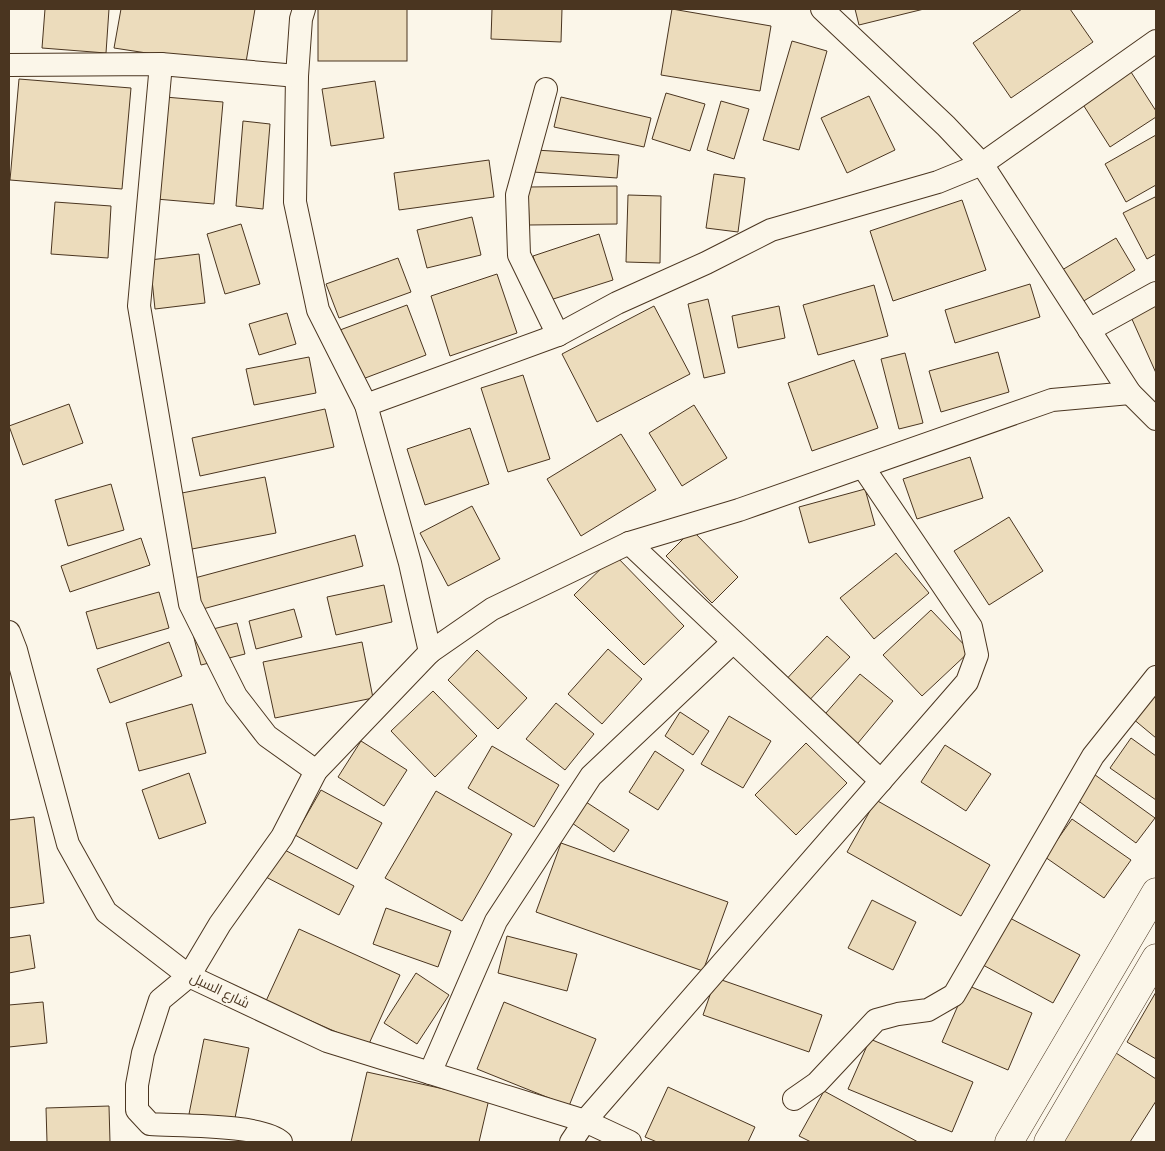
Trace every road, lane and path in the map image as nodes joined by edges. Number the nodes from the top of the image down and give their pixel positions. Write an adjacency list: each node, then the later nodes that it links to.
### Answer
1 (304, 9): 6 (street)
2 (822, 9): 8 (street)
3 (1156, 41): 8 (street)
4 (161, 64): 5 (street); 6 (street); 21 (street)
5 (9, 65)
6 (296, 76): 13 (street)
7 (546, 89): 11 (street)
8 (982, 164): 10 (street); 11 (street)
9 (1156, 293): 10 (street)
10 (1089, 330): 12 (street)
11 (558, 335): 13 (street)
12 (1130, 393): 14 (street); 15 (street)
13 (366, 405): 19 (street)
14 (1156, 420)
15 (863, 466): 16 (street); 22 (street)
16 (629, 544): 18 (street); 19 (street)
17 (9, 632): 25 (street, شارع السبل)
18 (733, 642): 22 (street); 26 (street)
19 (430, 652): 21 (street)
20 (1156, 677): 27 (street)
21 (316, 771): 25 (street)
22 (881, 780): 28 (street)
23 (1156, 892): 32 (main road)
24 (1156, 958): 33 (main road)
25 (189, 976): 26 (street, شارع السبل); 29 (street)
26 (430, 1073): 28 (street, شارع السبل)
27 (794, 1099)
28 (585, 1121): 30 (street); 31 (street, شارع السبل)
29 (281, 1142)
30 (571, 1142)
31 (630, 1142)
32 (1009, 1142)
33 (1048, 1142)

